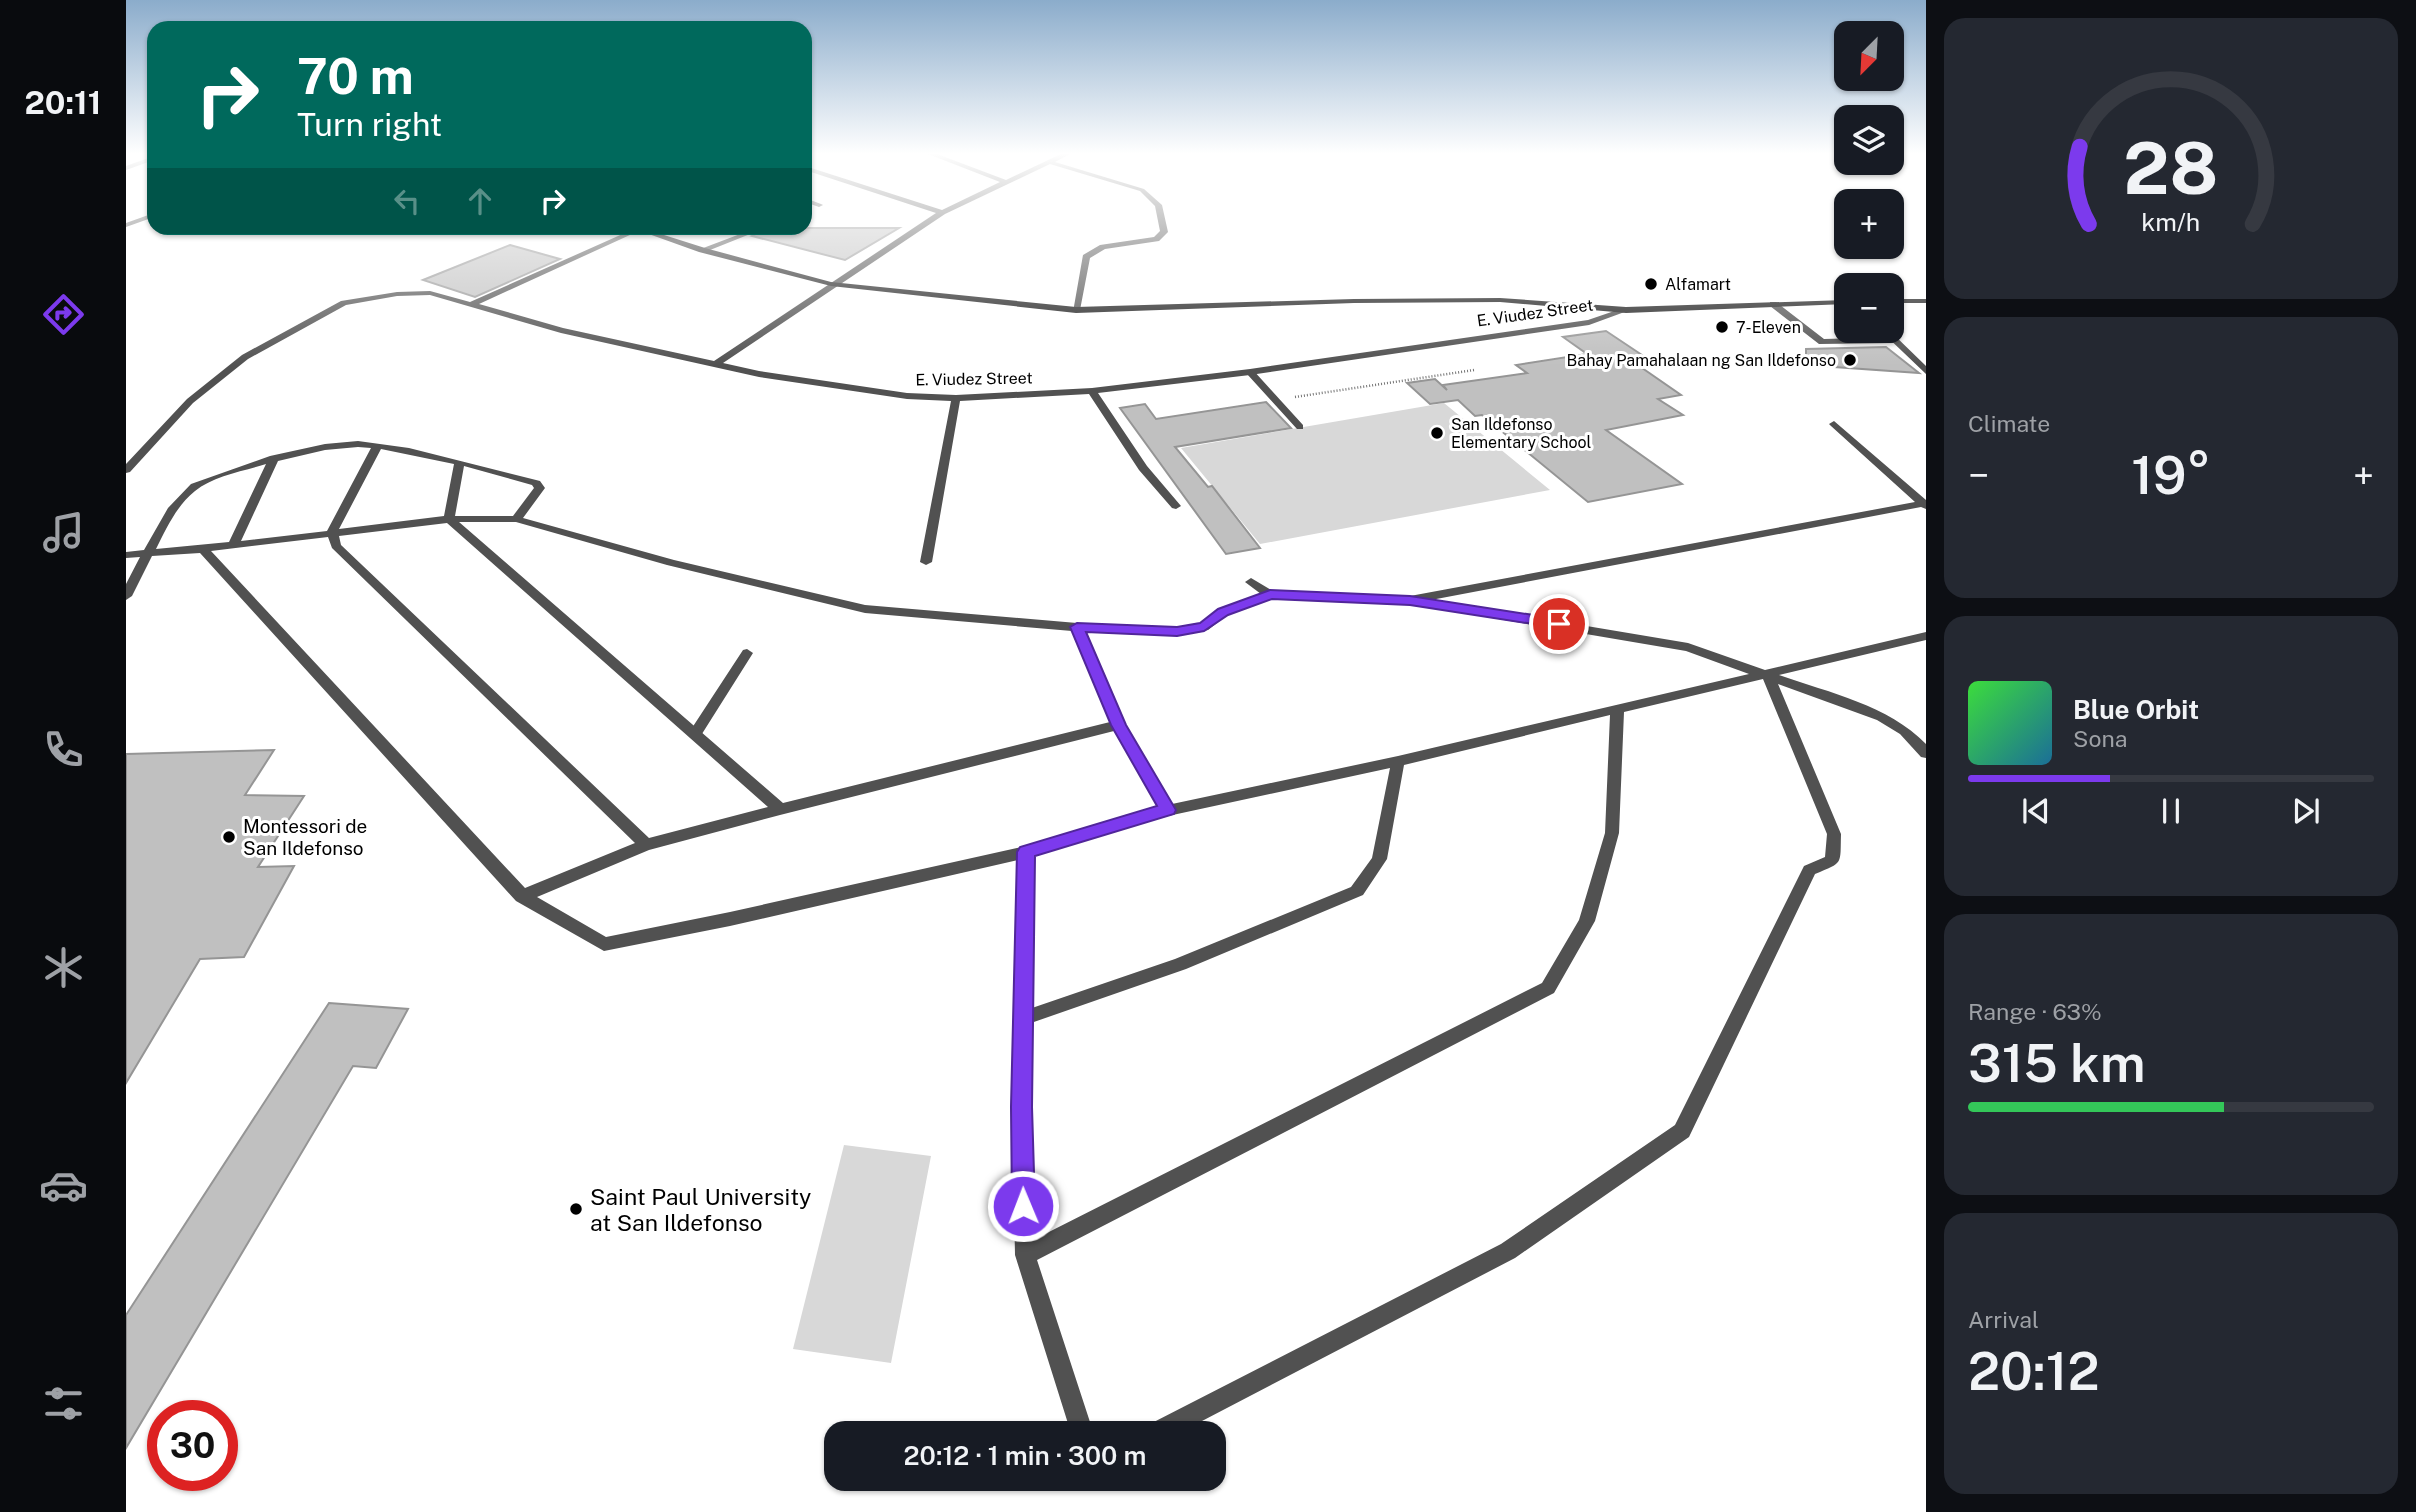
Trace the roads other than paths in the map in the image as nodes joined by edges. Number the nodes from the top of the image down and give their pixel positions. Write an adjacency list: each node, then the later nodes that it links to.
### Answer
1 (923, 225): 7 (street)
2 (1162, 225): 13 (street)
3 (623, 235): 11 (street)
4 (658, 235): 6 (street)
5 (742, 235): 6 (street)
6 (702, 250): 7 (street)
7 (831, 284): 13 (street); 17 (street)
8 (1904, 301): 9 (street)
9 (1926, 301)
10 (1834, 302): 12 (street, E. Viudez Street)
11 (470, 304): 17 (street, E. Viudez Street); 27 (street, E. Viudez Street)
12 (1773, 304): 14 (street, E. Viudez Street); 15 (street)
13 (1076, 310): 14 (street)
14 (1626, 310): 19 (street, E. Viudez Street)
15 (1834, 342)
16 (1897, 343): 18 (street)
17 (716, 364): 21 (street, E. Viudez Street)
18 (1926, 371)
19 (1250, 372): 20 (street, E. Viudez Street); 23 (street)
20 (1092, 391): 21 (street, E. Viudez Street); 29 (street)
21 (956, 398): 37 (street)
22 (1834, 424): 28 (street)
23 (1300, 427)
24 (377, 447): 25 (street); 26 (street); 32 (street)
25 (274, 458): 33 (street); 35 (street)
26 (459, 463): 30 (street); 31 (street)
27 (126, 471)
28 (1925, 504): 41 (street)
29 (1176, 506)
30 (449, 519): 31 (street); 32 (street); 48 (street)
31 (516, 519): 42 (street)
32 (332, 531): 33 (street); 53 (street)
33 (233, 545): 34 (street)
34 (203, 550): 35 (street); 55 (street)
35 (147, 554): 36 (street); 40 (street)
36 (126, 555)
37 (926, 562)
38 (1251, 582): 39 (street)
39 (1270, 595): 41 (street); 42 (street)
40 (126, 596)
41 (1410, 600): 45 (street)
42 (1077, 627): 47 (street)
43 (1926, 636): 45 (street)
44 (747, 653): 48 (street)
45 (1768, 676): 46 (street); 49 (street); 59 (street)
46 (1616, 708): 50 (street); 57 (street)
47 (1118, 725): 51 (street); 52 (street)
48 (695, 734): 51 (street)
49 (1926, 753)
50 (1398, 761): 52 (street); 56 (street)
51 (780, 808): 53 (street)
52 (1168, 810): 54 (street)
53 (646, 845): 55 (street)
54 (1026, 852): 55 (street); 56 (street)
55 (522, 896)
56 (1024, 1018): 57 (street)
57 (1025, 1255): 58 (street)
58 (1078, 1421)
59 (1179, 1421)

